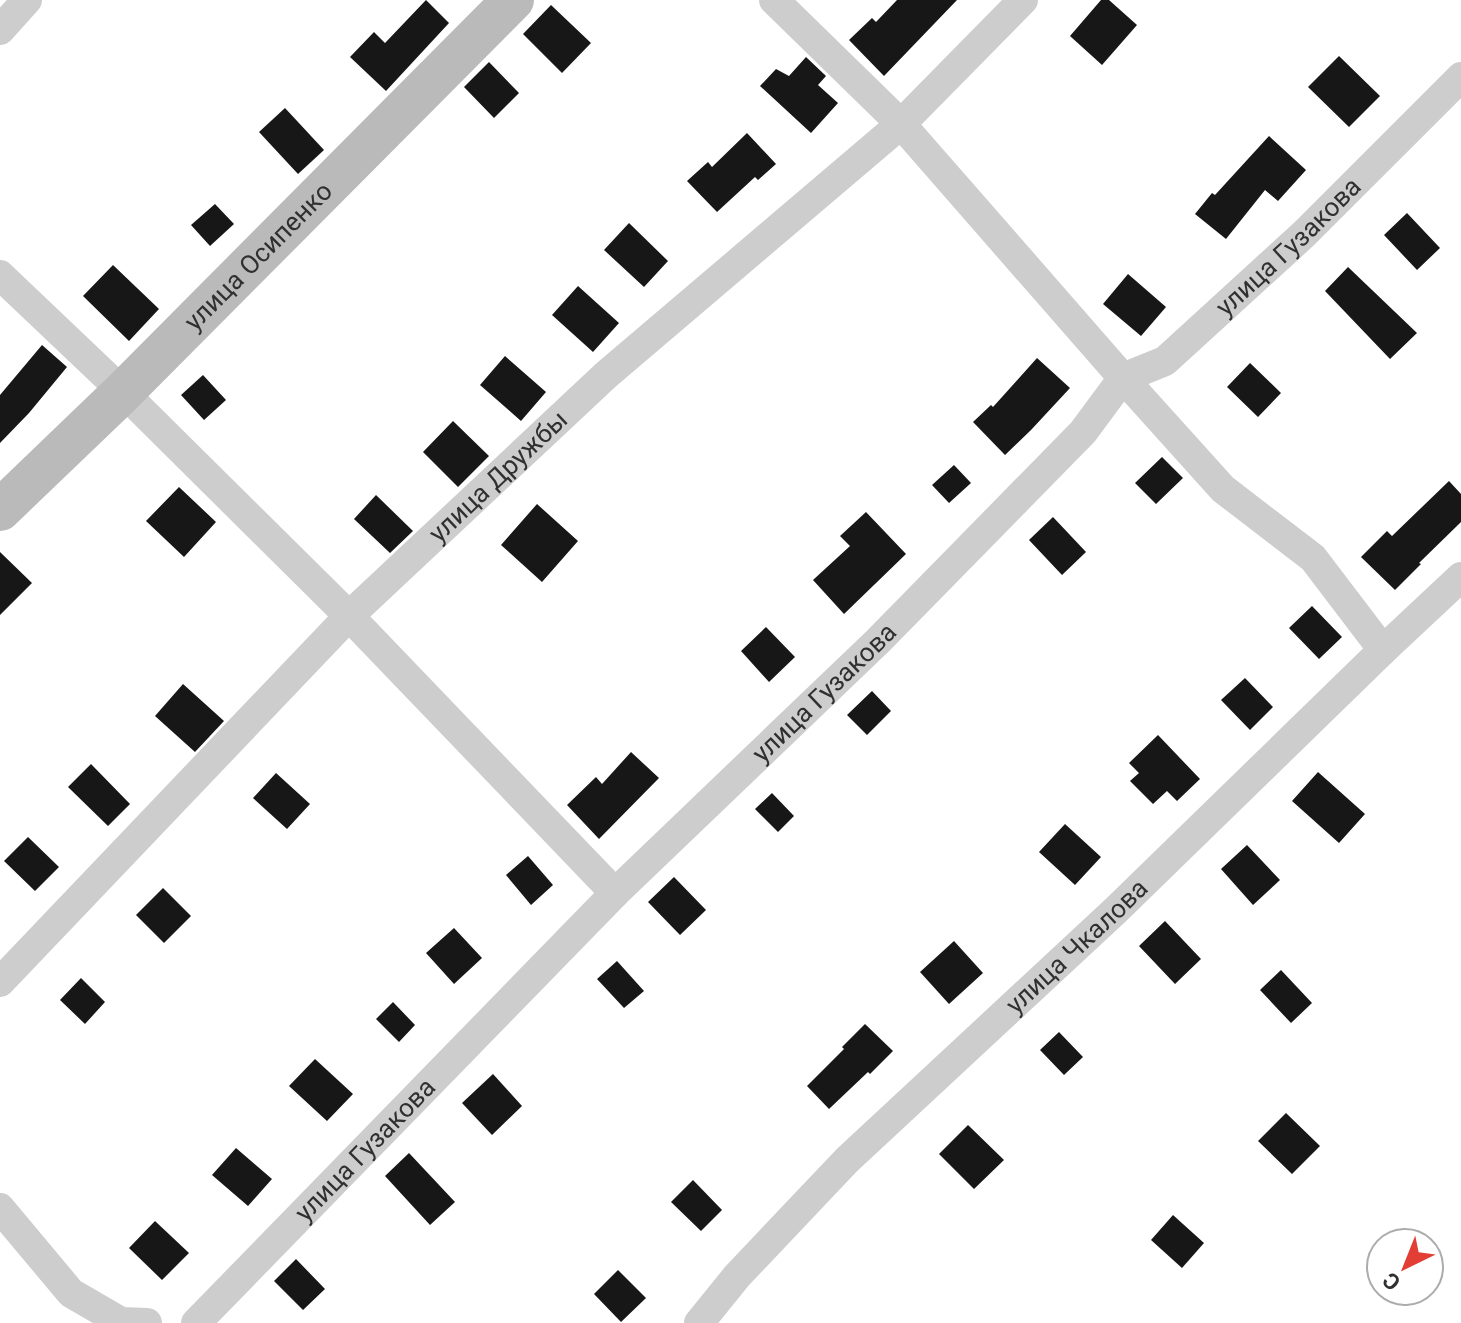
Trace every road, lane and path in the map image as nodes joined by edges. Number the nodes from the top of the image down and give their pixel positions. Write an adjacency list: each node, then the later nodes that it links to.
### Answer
1 (27, 0): 5 (street)
2 (513, 0): 10 (main road, улица Осипенко)
3 (774, 0): 7 (street)
4 (1023, 0): 7 (street, улица Дружбы)
5 (0, 30)
6 (1461, 77): 9 (street, улица Гузакова)
7 (901, 124): 9 (street); 13 (street, улица Дружбы)
8 (0, 275): 10 (street)
9 (1123, 378): 14 (street); 15 (street, улица Гузакова)
10 (123, 392): 11 (main road, улица Осипенко); 13 (street)
11 (0, 510)
12 (1461, 577): 14 (street, улица Чкалова)
13 (349, 616): 15 (street); 16 (street, улица Дружбы)
14 (1383, 650): 20 (street, улица Чкалова)
15 (615, 893): 19 (street, улица Гузакова)
16 (0, 982)
17 (0, 1208): 18 (street)
18 (147, 1323)
19 (196, 1323)
20 (699, 1323)

